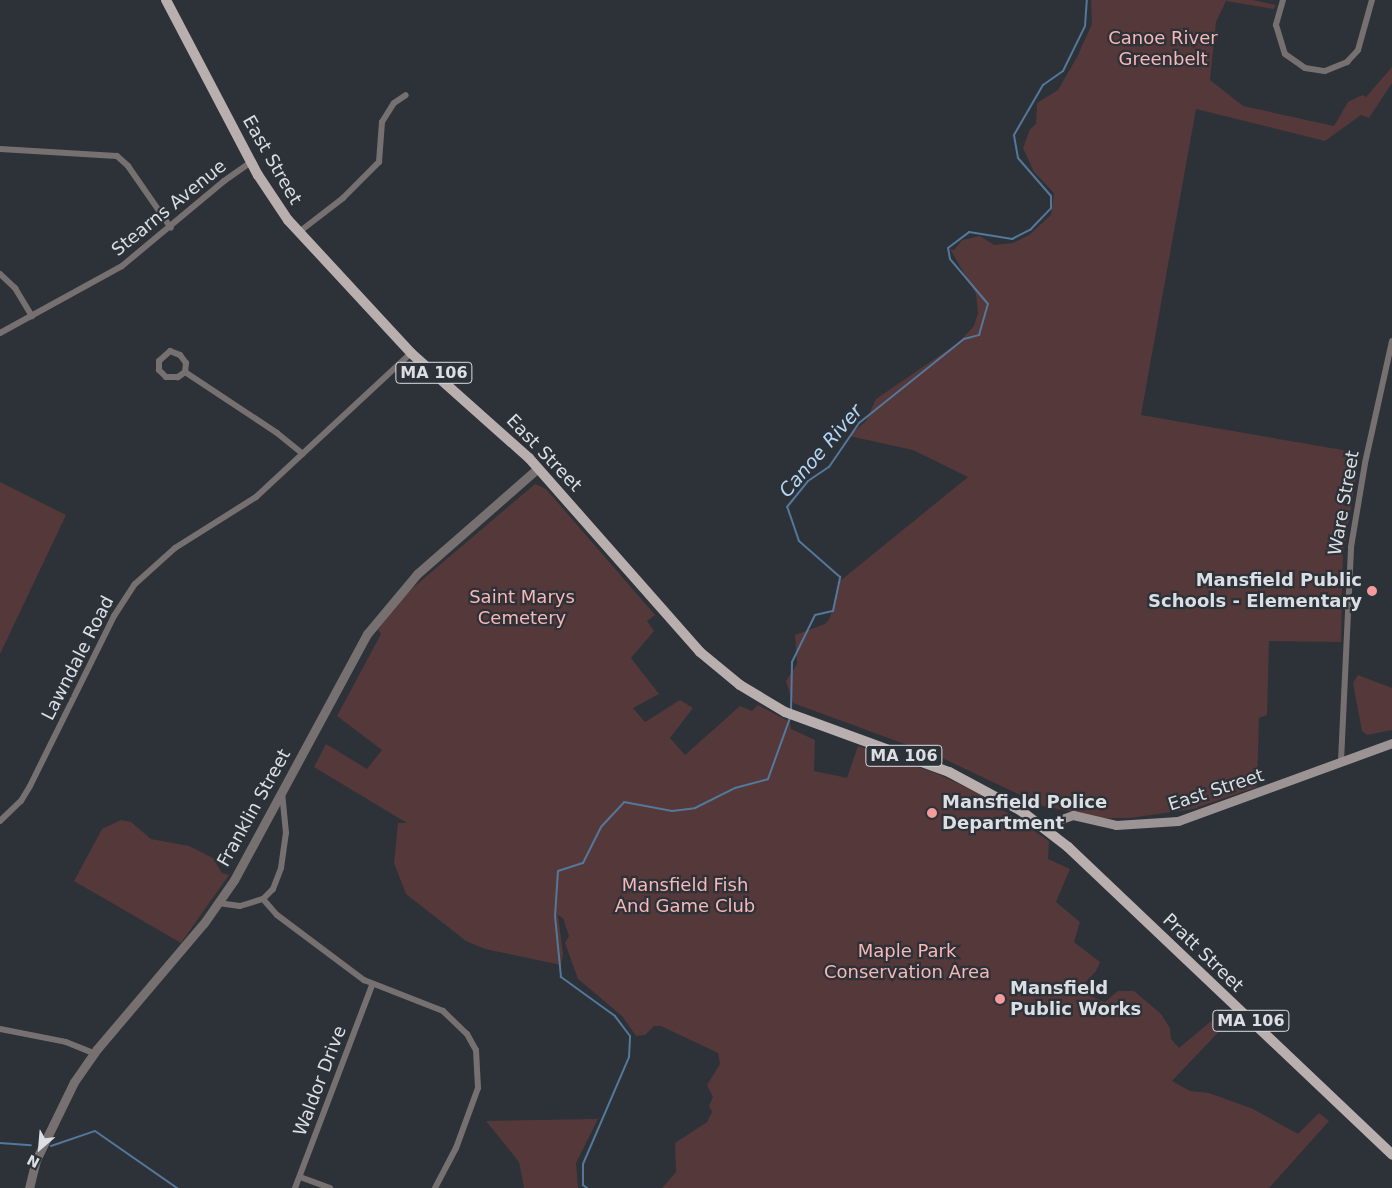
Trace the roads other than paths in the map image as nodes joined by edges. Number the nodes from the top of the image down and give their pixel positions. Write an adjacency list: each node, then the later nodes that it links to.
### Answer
1 (166, 0): 6 (main road, East Street / MA 106)
2 (1283, 0): 3 (street)
3 (1372, 0)
4 (406, 95): 8 (street)
5 (0, 149): 7 (street)
6 (251, 162): 7 (street, Stearns Avenue); 8 (main road, East Street / MA 106)
7 (171, 228): 10 (street, Stearns Avenue)
8 (299, 232): 13 (main road, East Street / MA 106)
9 (0, 274): 10 (street)
10 (32, 316): 11 (street, Stearns Avenue)
11 (0, 333)
12 (1392, 341): 14 (street, Ware Street)
13 (412, 353): 16 (street, Lawndale Road); 17 (main road, East Street / MA 106)
14 (1391, 357): 19 (street, Ware Street)
15 (185, 372): 15 (street); 16 (street)
16 (303, 454): 22 (street, Lawndale Road)
17 (538, 468): 20 (street, Franklin Street); 21 (main road, East Street / MA 106)
18 (1392, 743): 19 (main road, East Street)
19 (1341, 761): 23 (main road, East Street)
20 (282, 792): 24 (street); 25 (street, Franklin Street)
21 (1008, 802): 23 (main road, Pratt Street / MA 106)
22 (0, 821)
23 (1047, 830): 29 (main road, Pratt Street / MA 106)
24 (263, 899): 25 (street); 26 (street)
25 (218, 903): 28 (street, Franklin Street)
26 (372, 985): 30 (street, Waldor Drive); 34 (street)
27 (0, 1029): 28 (street)
28 (94, 1053): 31 (street, Franklin Street)
29 (1392, 1155)
30 (300, 1177): 32 (street, Waldor Drive); 33 (street)
31 (29, 1188)
32 (295, 1188)
33 (330, 1188)
34 (435, 1188)

